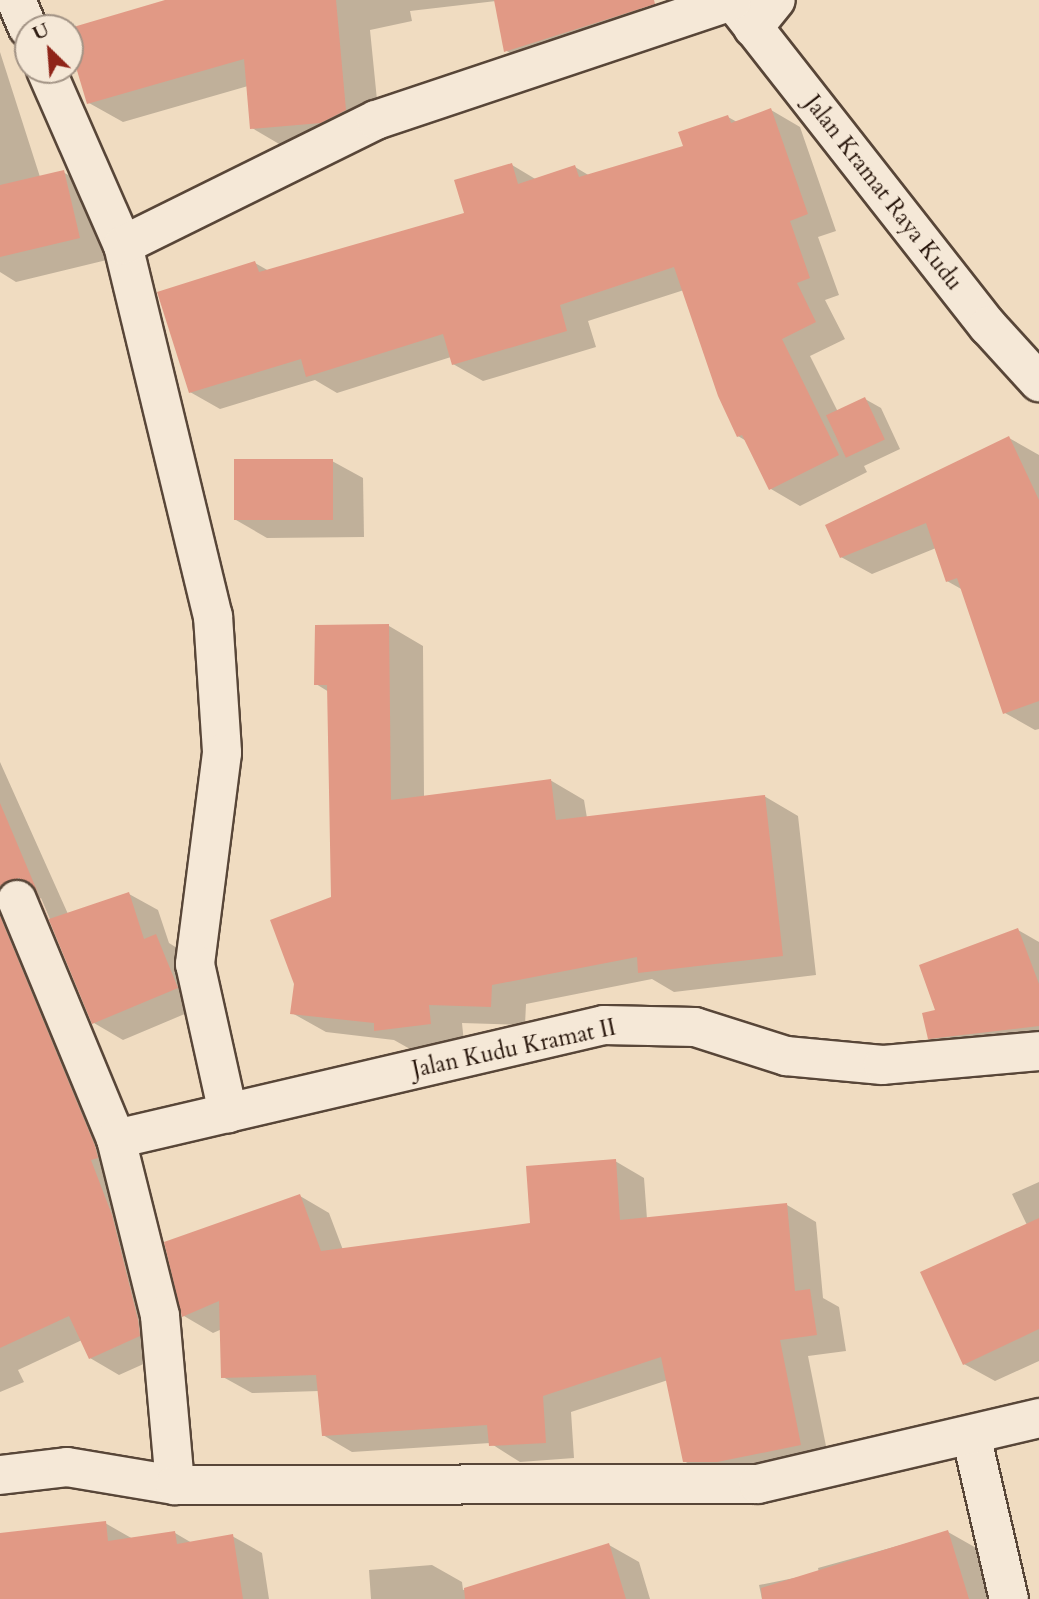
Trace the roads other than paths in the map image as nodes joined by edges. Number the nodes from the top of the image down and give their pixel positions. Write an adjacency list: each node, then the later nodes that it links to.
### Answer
1 (748, 7): 3 (street); 4 (street, Jalan Kramat Raya Kudu)
2 (52, 84): 3 (street)
3 (122, 245): 7 (street)
4 (1039, 382)
5 (16, 901): 8 (street)
6 (1039, 1051): 7 (street, Jalan Kudu Kramat II)
7 (228, 1113): 8 (street, Jalan Kudu Kramat II)
8 (116, 1139): 12 (street)
9 (1039, 1418): 10 (street)
10 (971, 1435): 12 (street); 13 (street)
11 (0, 1475): 12 (street)
12 (175, 1485)
13 (1009, 1599)

